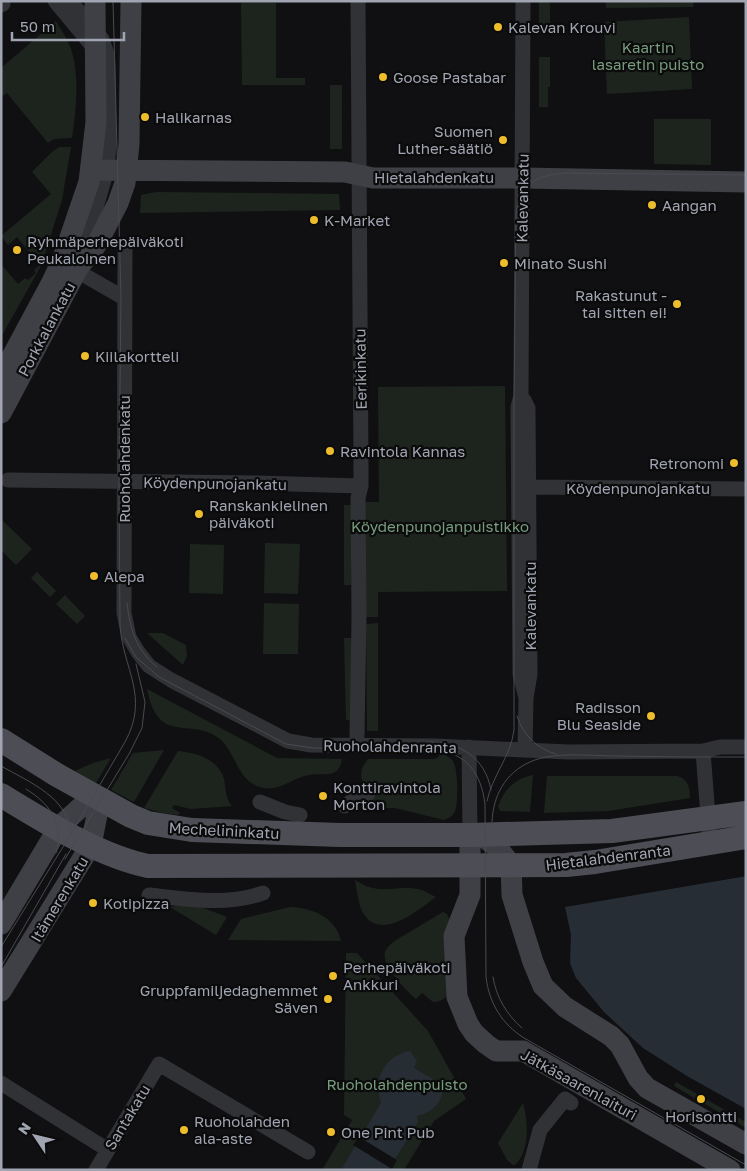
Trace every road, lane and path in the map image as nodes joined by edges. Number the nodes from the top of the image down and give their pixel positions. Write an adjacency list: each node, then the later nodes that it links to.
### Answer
1 (55, 1): 7 (street)
2 (70, 1): 7 (street)
3 (95, 1): 7 (main road)
4 (131, 1): 8 (main road)
5 (358, 1): 9 (street, Eerikinkatu)
6 (523, 1): 10 (street, Kalevankatu)
7 (94, 39): 8 (main road)
8 (108, 170): 9 (main road, Hietalahdenkatu); 13 (main road); 15 (main road, Porkkalankatu)
9 (360, 176): 10 (main road, Hietalahdenkatu); 20 (street, Eerikinkatu)
10 (522, 178): 11 (main road, Hietalahdenkatu); 16 (street, Kalevankatu)
11 (746, 182)
12 (125, 246): 14 (street, Ruoholahdenkatu)
13 (78, 268): 14 (street); 17 (main road, Porkkalankatu)
14 (124, 298): 19 (street, Ruoholahdenkatu)
15 (1, 376)
16 (521, 395): 21 (street, Kalevankatu); 24 (street, Kalevankatu)
17 (1, 413)
18 (8, 480): 19 (street, Köydenpunojankatu)
19 (123, 482): 20 (street, Köydenpunojankatu); 23 (street, Ruoholahdenkatu)
20 (361, 486): 25 (street, Eerikinkatu)
21 (530, 487): 22 (street, Köydenpunojankatu); 24 (street, Kalevankatu)
22 (746, 489)
23 (124, 621): 27 (street, Ruoholahdenranta)
24 (526, 698): 29 (street, Kalevankatu)
25 (357, 736)
26 (1, 740): 33 (main road, Mechelininkatu)
27 (469, 747): 29 (street, Ruoholahdenranta); 40 (street, Jätkäsaarenlaituri)
28 (746, 747): 30 (street, Ruoholahdenranta)
29 (526, 749): 30 (street, Ruoholahdenranta)
30 (703, 751): 38 (street)
31 (368, 794): 35 (street)
32 (1, 795): 39 (main road)
33 (97, 798): 39 (main road); 40 (main road, Mechelininkatu); 43 (main road, Itämerenkatu)
34 (260, 802): 37 (street)
35 (345, 806)
36 (746, 814): 38 (main road, Hietalahdenranta)
37 (300, 815)
38 (707, 818): 40 (main road, Hietalahdenranta); 42 (street)
39 (59, 827): 43 (main road); 48 (main road)
40 (473, 835): 44 (main road); 45 (main road, Jätkäsaarenlaituri)
41 (746, 837): 42 (main road, Hietalahdenranta)
42 (710, 843): 44 (main road, Hietalahdenranta)
43 (91, 845): 45 (main road); 49 (main road, Itämerenkatu)
44 (511, 865): 45 (main road, Hietalahdenranta); 52 (main road, Jätkäsaarenlaituri)
45 (469, 866): 57 (main road, Jätkäsaarenlaituri)
46 (263, 893): 47 (street)
47 (149, 895)
48 (1, 924)
49 (1, 991)
50 (1, 1083): 53 (street)
51 (568, 1099): 56 (street)
52 (746, 1144)
53 (108, 1150): 54 (street, Santakatu); 55 (street, Santakatu)
54 (308, 1152)
55 (96, 1170)
56 (529, 1170)
57 (730, 1170)

